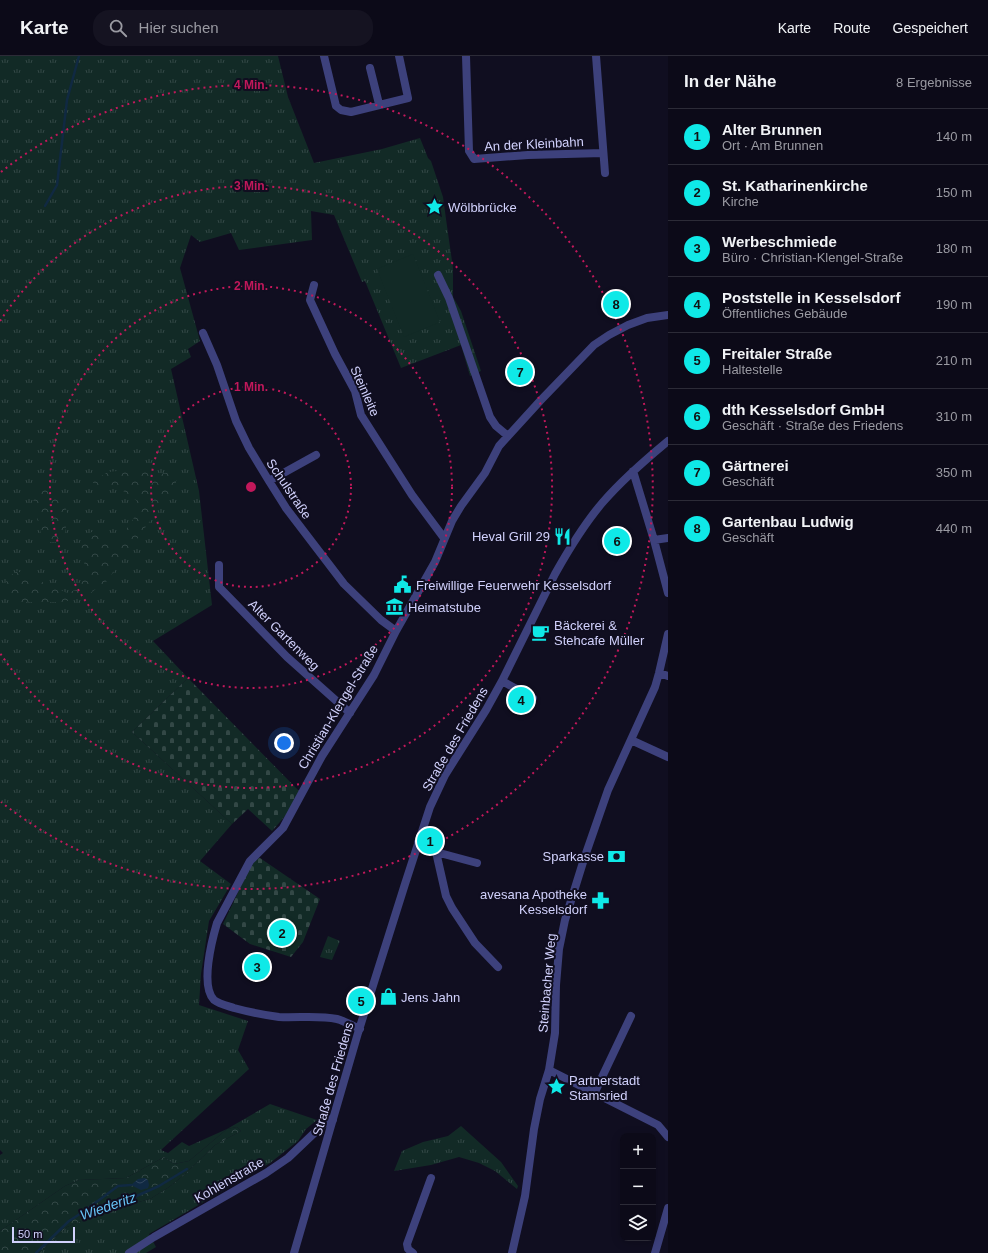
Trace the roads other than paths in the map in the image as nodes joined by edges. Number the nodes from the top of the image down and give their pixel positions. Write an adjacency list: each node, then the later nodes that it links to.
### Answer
1 (324, 56): 6 (street)
2 (399, 56): 6 (street)
3 (466, 56): 7 (street, An der Kleinbahn)
4 (596, 56): 7 (street, An der Kleinbahn)
5 (370, 68): 6 (street)
6 (379, 104)
7 (603, 153): 8 (street, An der Kleinbahn)
8 (605, 173)
9 (438, 275): 13 (street)
10 (314, 285): 18 (street, Steinleite)
11 (668, 315): 13 (street, Christian-Klengel-Straße)
12 (203, 333): 17 (street, Schulstraße)
13 (508, 436): 18 (street, Christian-Klengel-Straße)
14 (668, 441): 16 (street, Straße des Friedens)
15 (316, 455): 17 (street)
16 (633, 471): 20 (street); 27 (street, Straße des Friedens)
17 (269, 482): 23 (street, Schulstraße)
18 (444, 538): 23 (street, Christian-Klengel-Straße)
19 (668, 538): 20 (street)
20 (654, 540): 22 (street)
21 (219, 565): 29 (street, Alter Gartenweg)
22 (668, 594)
23 (396, 631): 29 (street, Christian-Klengel-Straße)
24 (668, 634): 25 (street, Steinbacher Weg)
25 (659, 674): 26 (street); 30 (street, Steinbacher Weg)
26 (668, 676)
27 (502, 682): 28 (street); 32 (street, Straße des Friedens)
28 (533, 698)
29 (350, 713): 37 (street, Christian-Klengel-Straße)
30 (631, 740): 31 (street); 38 (street, Steinbacher Weg)
31 (668, 757)
32 (418, 842): 33 (street); 37 (street, Straße des Friedens)
33 (436, 852): 34 (street); 35 (street)
34 (477, 863)
35 (498, 967)
36 (632, 1016): 39 (street)
37 (360, 1029): 40 (street, Straße des Friedens)
38 (549, 1070): 39 (street); 47 (street, Steinbacher Weg)
39 (594, 1094): 41 (street)
40 (334, 1120): 44 (street, Kohlenstraße); 45 (street, Straße des Friedens)
41 (668, 1137)
42 (431, 1178): 46 (street)
43 (668, 1208): 48 (street)
44 (129, 1253)
45 (294, 1253)
46 (413, 1253)
47 (512, 1253)
48 (655, 1253)

